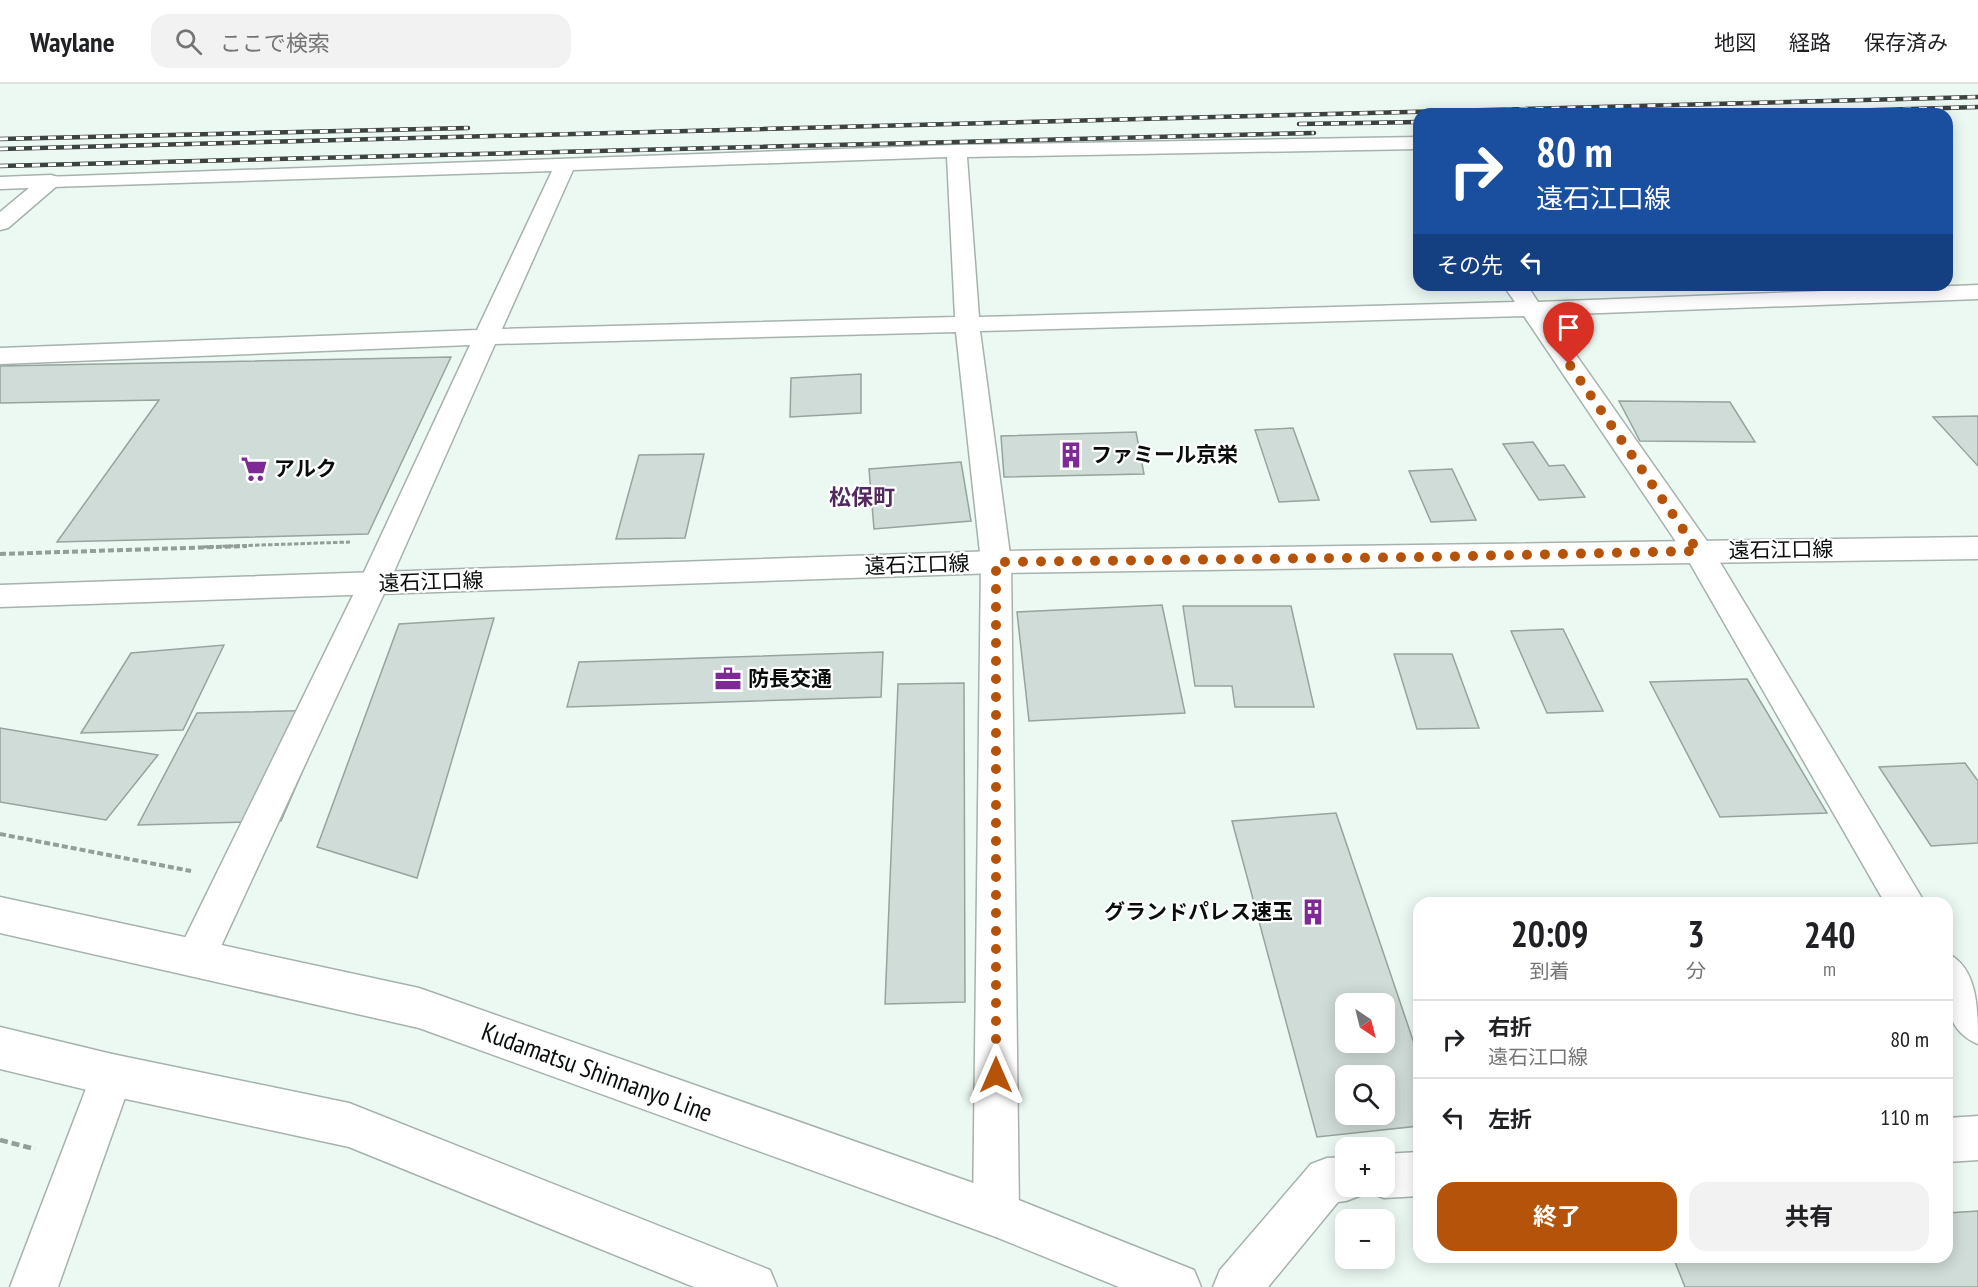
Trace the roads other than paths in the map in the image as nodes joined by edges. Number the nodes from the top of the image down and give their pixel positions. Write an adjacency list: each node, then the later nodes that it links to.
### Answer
1 (1413, 143): 2 (street)
2 (957, 151): 3 (street); 10 (street)
3 (564, 166): 4 (street); 11 (street)
4 (51, 182): 5 (street); 6 (street)
5 (0, 183)
6 (0, 223)
7 (1519, 291): 9 (street)
8 (1978, 292): 9 (street)
9 (1530, 309): 10 (street); 14 (street)
10 (967, 323): 11 (street); 15 (street)
11 (488, 337): 12 (street); 16 (street)
12 (0, 356)
13 (1978, 548): 14 (street, 遠石江口線)
14 (1698, 551): 15 (street, 遠石江口線); 18 (street)
15 (996, 562): 16 (street, 遠石江口線); 30 (street)
16 (373, 585): 17 (street, 遠石江口線); 20 (street)
17 (0, 596)
18 (1902, 897)
19 (0, 915): 20 (street, Kudamatsu Shinnanyo Line)
20 (196, 957): 30 (street, Kudamatsu Shinnanyo Line)
21 (1953, 982): 22 (street)
22 (1978, 1024)
23 (0, 1047): 24 (street)
24 (112, 1076): 31 (street); 32 (street)
25 (1978, 1138): 26 (street)
26 (1953, 1140)
27 (1413, 1174): 28 (street)
28 (1395, 1175)
29 (1335, 1180): 34 (street)
30 (996, 1214): 33 (street, Kudamatsu Shinnanyo Line)
31 (34, 1287)
32 (753, 1287)
33 (1177, 1287)
34 (1237, 1287)

